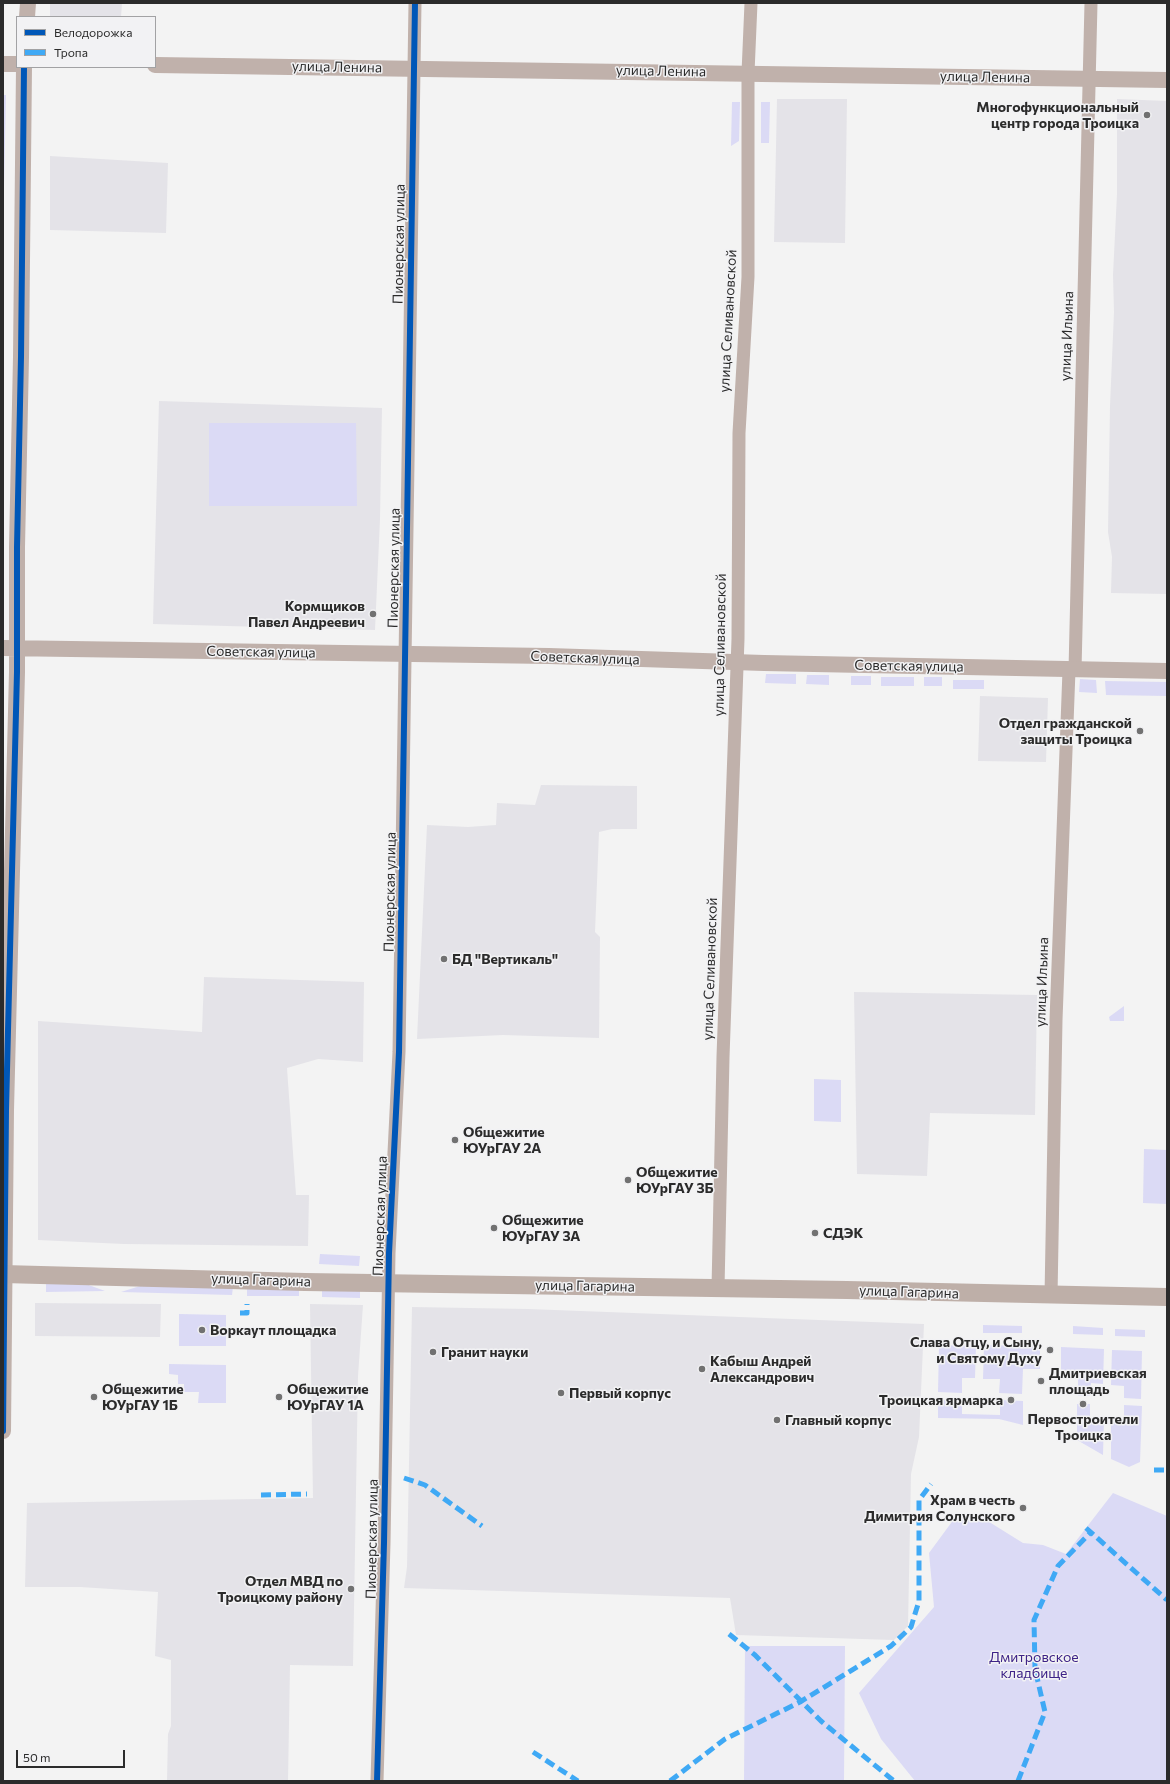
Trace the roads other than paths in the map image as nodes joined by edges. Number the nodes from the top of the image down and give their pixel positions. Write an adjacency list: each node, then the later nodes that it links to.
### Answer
1 (28, 3): 5 (street)
2 (415, 3): 10 (street, Пионерская улица)
3 (751, 3): 11 (street, улица Селивановской)
4 (1091, 3): 12 (street, улица Ильина)
5 (27, 16)
6 (3, 64): 7 (street)
7 (16, 64)
8 (156, 65): 10 (street, улица Ленина)
9 (24, 68): 14 (street)
10 (414, 68): 11 (street, улица Ленина); 15 (street, Пионерская улица)
11 (748, 73): 12 (street, улица Ленина); 16 (street, улица Селивановской)
12 (1089, 79): 13 (street, улица Ленина); 17 (street, улица Ильина)
13 (1167, 80)
14 (10, 648): 15 (street, Советская улица); 19 (street)
15 (405, 654): 16 (street, Советская улица); 20 (street, Пионерская улица)
16 (737, 662): 17 (street, Советская улица); 21 (street, улица Селивановской)
17 (1072, 670): 18 (street, Советская улица); 22 (street, улица Ильина)
18 (1167, 671)
19 (4, 1274): 20 (main road, улица Гагарина); 24 (street)
20 (390, 1283): 21 (main road, улица Гагарина); 25 (street, Пионерская улица)
21 (718, 1288): 22 (main road, улица Гагарина)
22 (1051, 1296): 23 (main road, улица Гагарина)
23 (1167, 1298)
24 (3, 1431)
25 (377, 1781)

